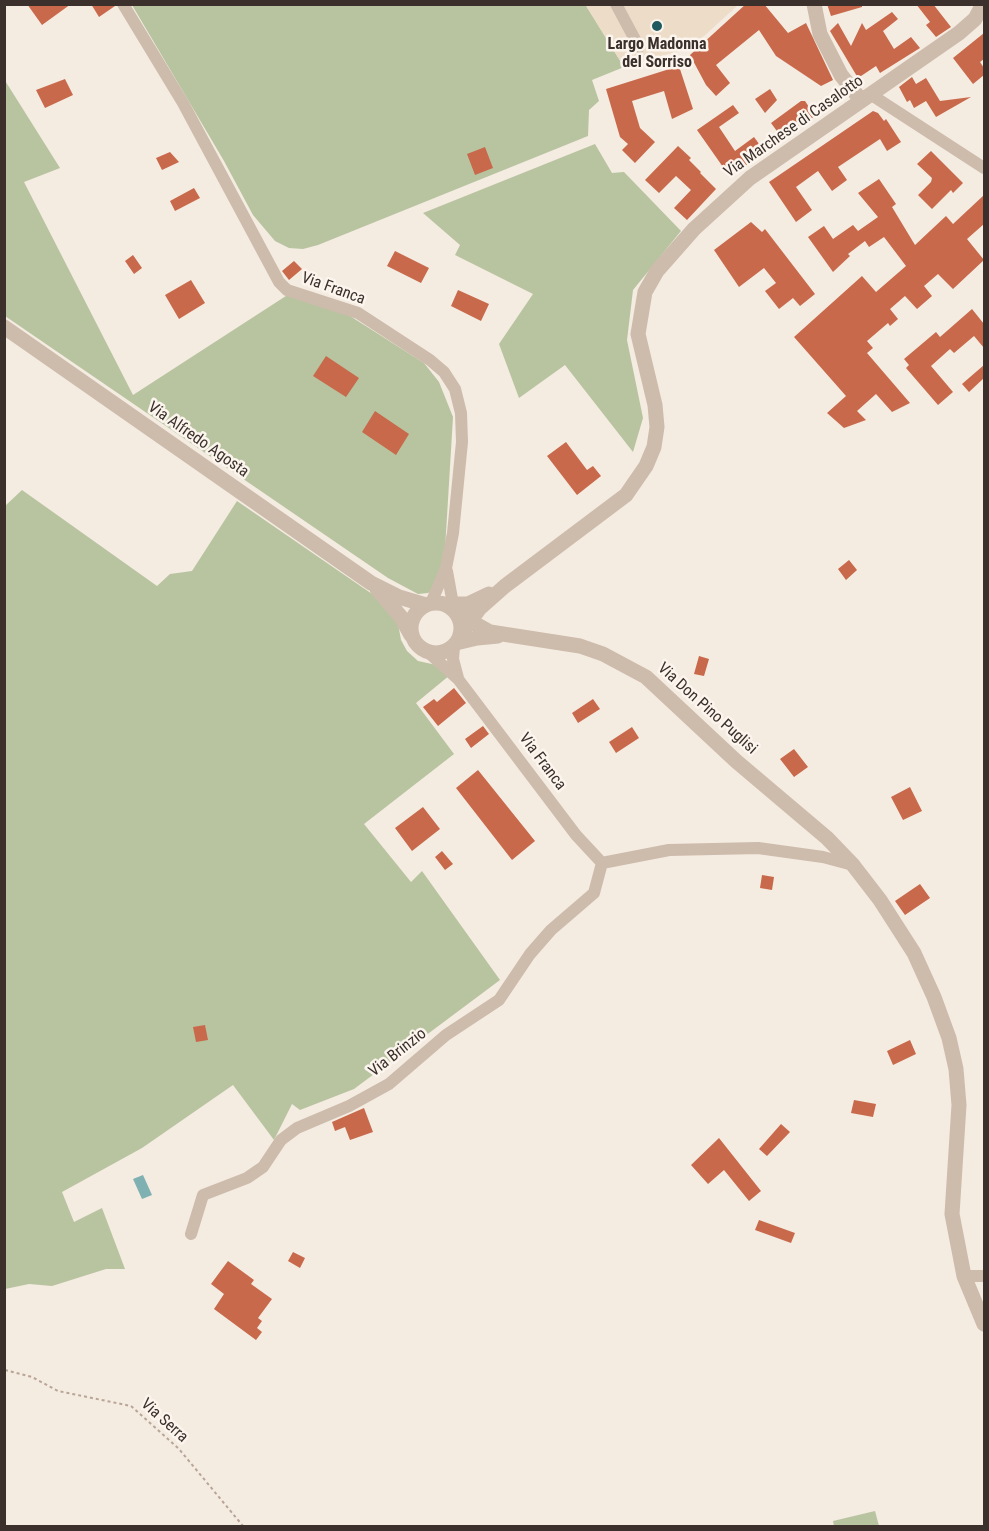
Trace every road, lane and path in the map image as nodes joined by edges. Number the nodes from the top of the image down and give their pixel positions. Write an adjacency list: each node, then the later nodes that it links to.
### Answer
1 (123, 4): 9 (street, Via Franca)
2 (616, 4): 5 (street)
3 (814, 4): 6 (street)
4 (983, 4): 6 (street, Via Marchese di Casalotto)
5 (639, 47)
6 (866, 98): 7 (street); 11 (street, Via Marchese di Casalotto)
7 (984, 168)
8 (4, 327): 10 (street, Via Alfredo Agosta)
9 (446, 568): 11 (street); 11 (street)
10 (371, 583): 11 (street, Via Alfredo Agosta); 13 (street, Via Alfredo Agosta)
11 (452, 617): 12 (street, Via Alfredo Agosta); 12 (street); 13 (street); 14 (street); 15 (street)
12 (507, 636): 17 (street, Via Don Pino Puglisi)
13 (412, 637): 14 (street, Via Alfredo Agosta)
14 (428, 652): 15 (street, Via Franca)
15 (458, 679): 16 (street, Via Franca)
16 (602, 863): 17 (street); 18 (street, Via Brinzio)
17 (853, 865): 19 (street, Via Don Pino Puglisi)
18 (191, 1234)
19 (964, 1276): 20 (street); 21 (street, Via Don Pino Puglisi)
20 (984, 1276)
21 (984, 1324)
22 (5, 1370): 23 (path, Via Serra)
23 (243, 1527)

